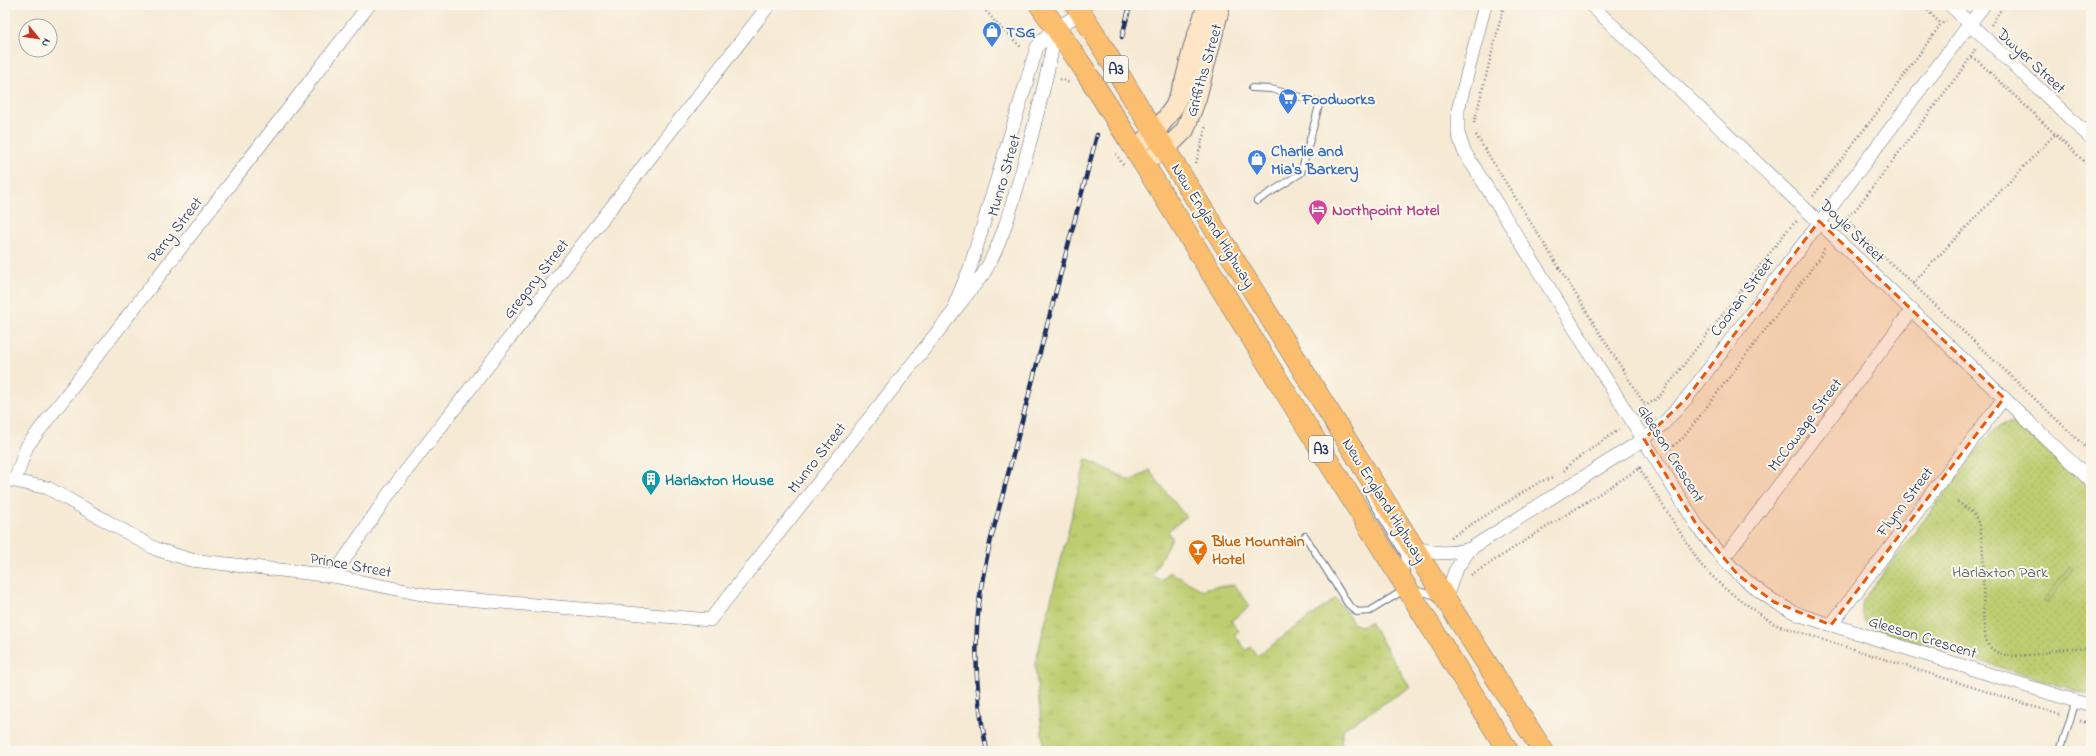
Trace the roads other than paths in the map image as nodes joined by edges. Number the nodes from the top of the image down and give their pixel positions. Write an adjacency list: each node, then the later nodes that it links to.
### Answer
1 (369, 5): 24 (street, Perry Street)
2 (769, 5): 30 (street, Gregory Street)
3 (1040, 5): 12 (highway, A3)
4 (1207, 5): 15 (main road, Griffiths Street)
5 (1221, 5): 15 (main road, Griffiths Street)
6 (1485, 5): 22 (street, Gleeson Crescent)
7 (1591, 5): 18 (street, Doyle Street)
8 (1950, 5): 11 (street, Dwyer Street)
9 (1984, 5): 11 (street, Coonan Street)
10 (1078, 9): 12 (street, Munro Street); 15 (highway, New England Highway / A3, bridge)
11 (1970, 24): 14 (street, Dwyer Street); 18 (street, Coonan Street)
12 (1056, 28): 16 (highway, A3, bridge); 20 (street, Munro Street); 20 (street, Munro Street)
13 (1252, 88): 17 (lane)
14 (2091, 138)
15 (1161, 141): 16 (main road, Griffiths Street); 23 (highway, New England Highway / A3)
16 (1135, 150): 31 (highway, New England Highway / A3)
17 (1256, 201)
18 (1819, 221): 19 (street, Doyle Street); 22 (street, Coonan Street)
19 (1912, 310): 21 (street, Doyle Street); 29 (street, McCowage Street)
20 (949, 316): 33 (street, Munro Street)
21 (2004, 398): 25 (street, Doyle Street); 35 (street, Flynn Street)
22 (1644, 439): 28 (street, Coonan Street); 29 (street, Gleeson Crescent)
23 (1358, 456): 27 (highway, New England Highway / A3); 31 (lane)
24 (10, 479): 30 (street, Prince Street)
25 (2091, 481)
26 (1305, 536): 31 (lane)
27 (1415, 548): 28 (street, Coonan Street); 32 (highway, New England Highway / A3)
28 (1470, 549): 32 (street, Coonan Street)
29 (1723, 559): 35 (street, Gleeson Crescent)
30 (334, 576): 33 (street, Prince Street)
31 (1407, 589): 32 (lane); 34 (highway, New England Highway / A3)
32 (1446, 598): 34 (highway); 39 (highway, New England Highway / A3)
33 (710, 620)
34 (1430, 625): 38 (highway, New England Highway / A3)
35 (1831, 625): 36 (street, Gleeson Crescent)
36 (2076, 701): 37 (street, Gleeson Crescent); 40 (lane)
37 (2091, 706)
38 (1508, 751)
39 (1543, 751)
40 (2060, 751)

